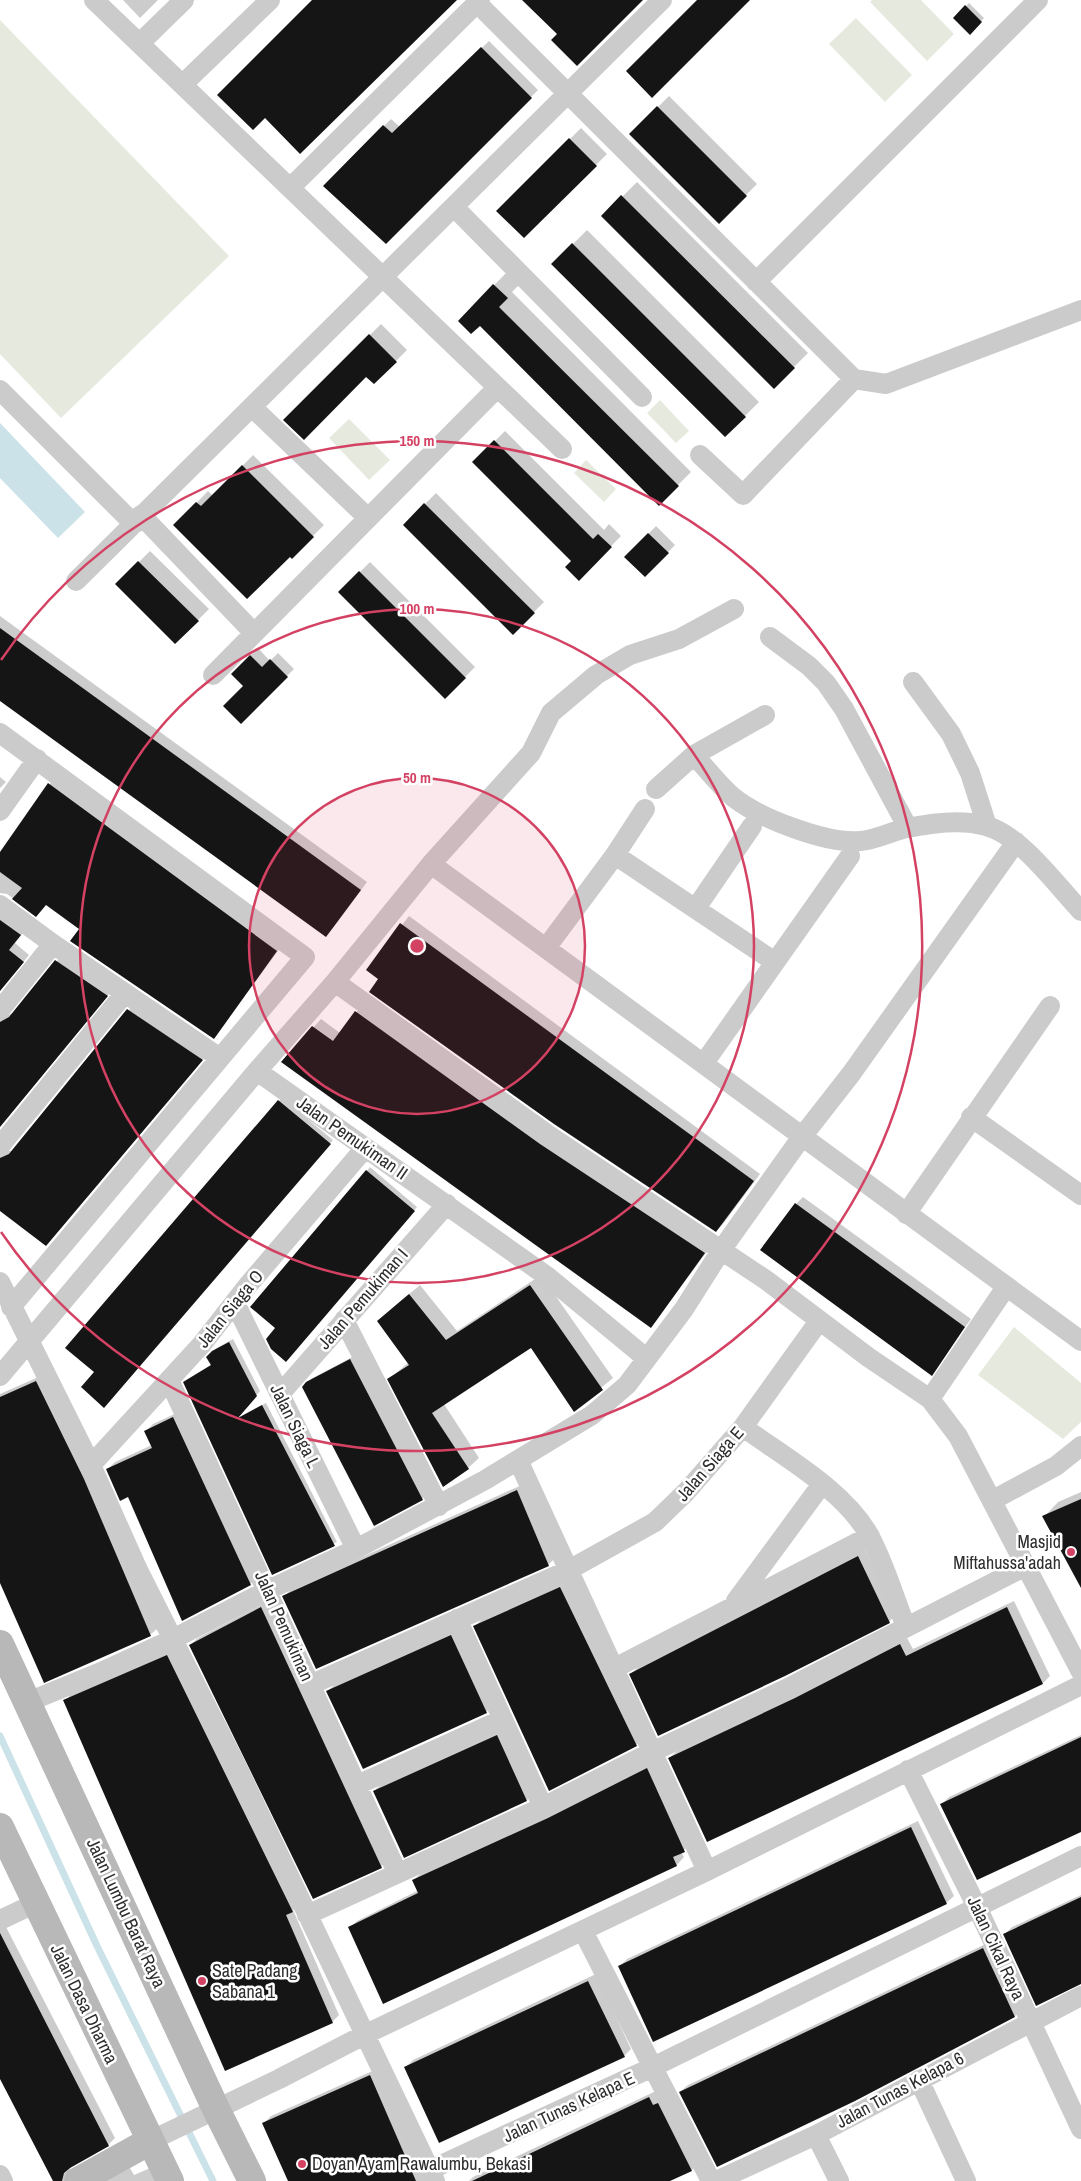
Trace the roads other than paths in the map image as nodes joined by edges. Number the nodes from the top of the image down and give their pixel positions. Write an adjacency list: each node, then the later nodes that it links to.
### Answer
1 (94, 0): 7 (street)
2 (184, 0): 7 (street)
3 (270, 0): 8 (street)
4 (662, 0): 9 (street)
5 (1038, 0): 13 (street)
6 (478, 2): 9 (street); 10 (street)
7 (140, 43): 8 (street)
8 (183, 84): 10 (street)
9 (568, 94): 11 (street); 13 (street)
10 (291, 188): 12 (street)
11 (454, 207): 12 (street); 18 (street)
12 (383, 277): 16 (street); 19 (street)
13 (756, 282): 15 (street)
14 (1081, 310): 15 (street)
15 (854, 379): 21 (street)
16 (496, 388): 20 (street); 22 (street)
17 (0, 390): 23 (street)
18 (642, 397)
19 (252, 406): 22 (street); 23 (street)
20 (562, 449)
21 (700, 455)
22 (368, 518): 26 (street)
23 (138, 520): 24 (street); 26 (street)
24 (76, 581)
25 (734, 609): 43 (street)
26 (254, 633): 28 (street)
27 (770, 637): 39 (street)
28 (213, 675)
29 (913, 682): 38 (street)
30 (765, 715): 32 (street)
31 (0, 733): 33 (street)
32 (694, 755): 34 (street); 39 (street)
33 (37, 759): 36 (street); 54 (street)
34 (656, 789)
35 (645, 809): 41 (street)
36 (0, 811)
37 (752, 826): 45 (street)
38 (987, 826): 39 (street); 40 (street)
39 (908, 828)
40 (1016, 842): 46 (street); 58 (street)
41 (615, 855): 45 (street); 48 (street)
42 (850, 856): 49 (street)
43 (431, 864): 48 (street); 50 (street)
44 (0, 905): 47 (street)
45 (696, 908): 49 (street)
46 (1081, 911)
47 (53, 944): 51 (street); 53 (street)
48 (546, 948): 55 (street)
49 (775, 962): 55 (street)
50 (335, 982): 56 (street); 64 (street)
51 (126, 993): 54 (street); 59 (street)
52 (1050, 1006): 57 (street)
53 (0, 1010)
54 (220, 1058): 68 (street)
55 (704, 1063): 58 (street)
56 (257, 1071): 60 (street, Jalan Pemukiman II); 71 (street)
57 (971, 1117): 61 (street); 63 (street)
58 (801, 1138): 63 (street); 64 (street)
59 (0, 1146)
60 (365, 1148): 62 (street, Jalan Pemukiman II); 67 (street, Jalan Siaga O)
61 (1081, 1196)
62 (447, 1204): 69 (street, Jalan Pemukiman I); 73 (street, Jalan Pemukiman II)
63 (906, 1214): 66 (street)
64 (722, 1249): 70 (street); 73 (street)
65 (0, 1282): 68 (street)
66 (1006, 1288): 72 (street); 77 (street)
67 (236, 1303): 75 (street, Jalan Siaga O); 76 (street, Jalan Siaga L)
68 (11, 1307): 71 (street)
69 (344, 1320): 76 (street, Jalan Pemukiman I); 84 (street)
70 (819, 1320): 77 (street); 78 (street, Jalan Siaga E)
71 (29, 1340): 74 (street); 81 (street)
72 (1081, 1341)
73 (646, 1358): 80 (street)
74 (0, 1376)
75 (169, 1380): 81 (street, Jalan Siaga O); 89 (street, Jalan Pemukiman)
76 (280, 1394): 86 (street, Jalan Siaga L)
77 (930, 1399): 83 (street)
78 (743, 1427): 82 (street); 88 (street, Jalan Siaga E)
79 (1081, 1446): 83 (street)
80 (518, 1460): 84 (street); 88 (street)
81 (91, 1465): 93 (street)
82 (822, 1484): 85 (street); 90 (street)
83 (993, 1500): 87 (street)
84 (439, 1506): 86 (street)
85 (870, 1536): 90 (street); 92 (street)
86 (356, 1549): 89 (street)
87 (1026, 1566): 92 (street); 96 (street)
88 (567, 1571): 91 (street, Jalan Siaga E); 95 (street)
89 (268, 1590): 93 (street); 97 (street, Jalan Pemukiman)
90 (733, 1606): 95 (street)
91 (457, 1619): 97 (street, Jalan Siaga E); 100 (street)
92 (906, 1627): 101 (street)
93 (173, 1638): 99 (street); 111 (street)
94 (0, 1644): 99 (street, Jalan Lumbu Barat Raya)
95 (613, 1669): 101 (street)
96 (1081, 1672)
97 (310, 1685): 103 (street, Jalan Pemukiman)
98 (1081, 1685): 102 (street)
99 (28, 1702): 119 (street, Jalan Lumbu Barat Raya)
100 (501, 1720): 103 (street); 104 (street)
101 (652, 1752): 104 (street); 107 (street)
102 (908, 1770): 107 (street); 110 (street, Jalan Cikal Raya)
103 (357, 1785): 108 (street, Jalan Pemukiman)
104 (542, 1807): 108 (street)
105 (0, 1827): 109 (street, Jalan Dasa Dharma)
106 (1081, 1856): 110 (street, Jalan Tunas Kelapa E)
107 (707, 1871): 113 (street)
108 (397, 1872): 111 (street)
109 (36, 1903): 112 (street); 122 (street, Jalan Dasa Dharma)
110 (978, 1907): 115 (street, Jalan Cikal Raya); 117 (street, Jalan Tunas Kelapa E)
111 (307, 1915): 116 (street)
112 (0, 1920)
113 (583, 1931): 116 (street); 117 (street)
114 (1081, 1996): 115 (street, Jalan Tunas Kelapa 6)
115 (1030, 2020): 118 (street, Jalan Tunas Kelapa 6); 120 (street, Jalan Cikal Raya)
116 (364, 2035): 119 (street); 124 (street)
117 (653, 2068): 124 (street, Jalan Tunas Kelapa E); 129 (street)
118 (919, 2080): 121 (street, Jalan Tunas Kelapa 6); 132 (street)
119 (210, 2112): 122 (street); 128 (street, Jalan Lumbu Barat Raya)
120 (1081, 2129)
121 (816, 2135): 130 (street, Jalan Tunas Kelapa 6); 131 (street)
122 (159, 2136): 126 (street); 127 (street, Jalan Dasa Dharma)
123 (0, 2174): 125 (street)
124 (433, 2176)
125 (3, 2181)
126 (78, 2181)
127 (170, 2181)
128 (252, 2181)
129 (712, 2181)
130 (716, 2181)
131 (839, 2181)
132 (966, 2181)

